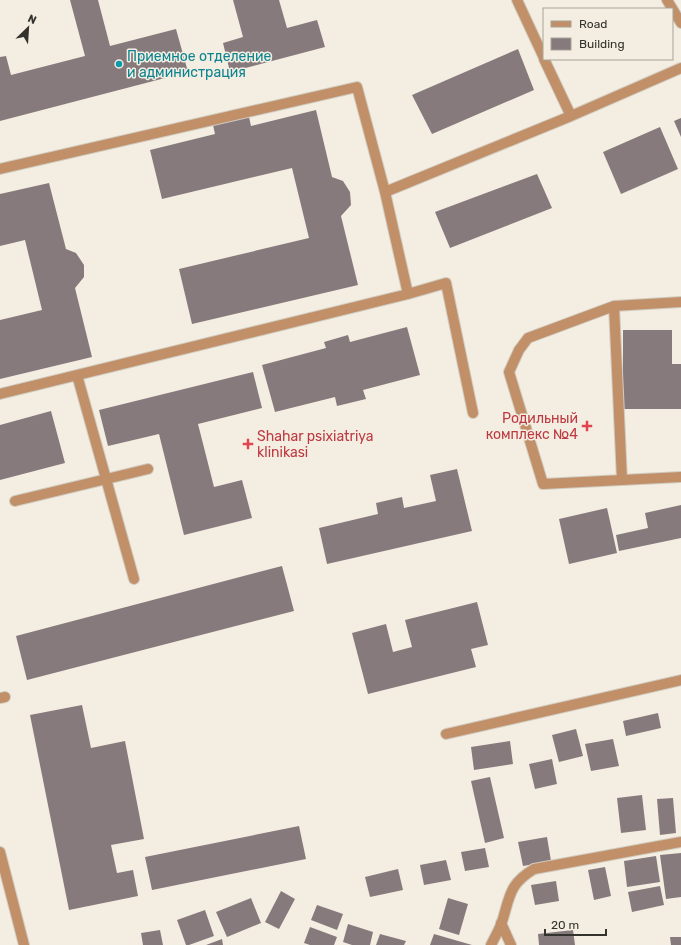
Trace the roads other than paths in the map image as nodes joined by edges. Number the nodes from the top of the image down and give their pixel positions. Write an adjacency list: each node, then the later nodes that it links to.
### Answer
1 (517, 0): 4 (street)
2 (673, 10): 3 (street)
3 (681, 23)
4 (543, 56)
5 (545, 60): 7 (street)
6 (681, 68): 7 (street)
7 (571, 116): 9 (street)
8 (0, 169): 9 (street)
9 (385, 192): 10 (street)
10 (408, 294): 13 (street); 15 (street)
11 (681, 302): 12 (street)
12 (614, 306): 19 (street); 19 (street)
13 (76, 375): 14 (street); 18 (street)
14 (0, 394)
15 (473, 413)
16 (148, 469): 18 (street)
17 (681, 477): 19 (street)
18 (106, 479): 20 (street); 21 (street)
19 (622, 480)
20 (15, 501)
21 (134, 579)
22 (681, 680): 23 (street)
23 (446, 734)
24 (681, 842): 26 (street)
25 (0, 852): 27 (street)
26 (501, 923): 28 (street); 29 (street)
27 (24, 945)
28 (491, 945)
29 (511, 945)

